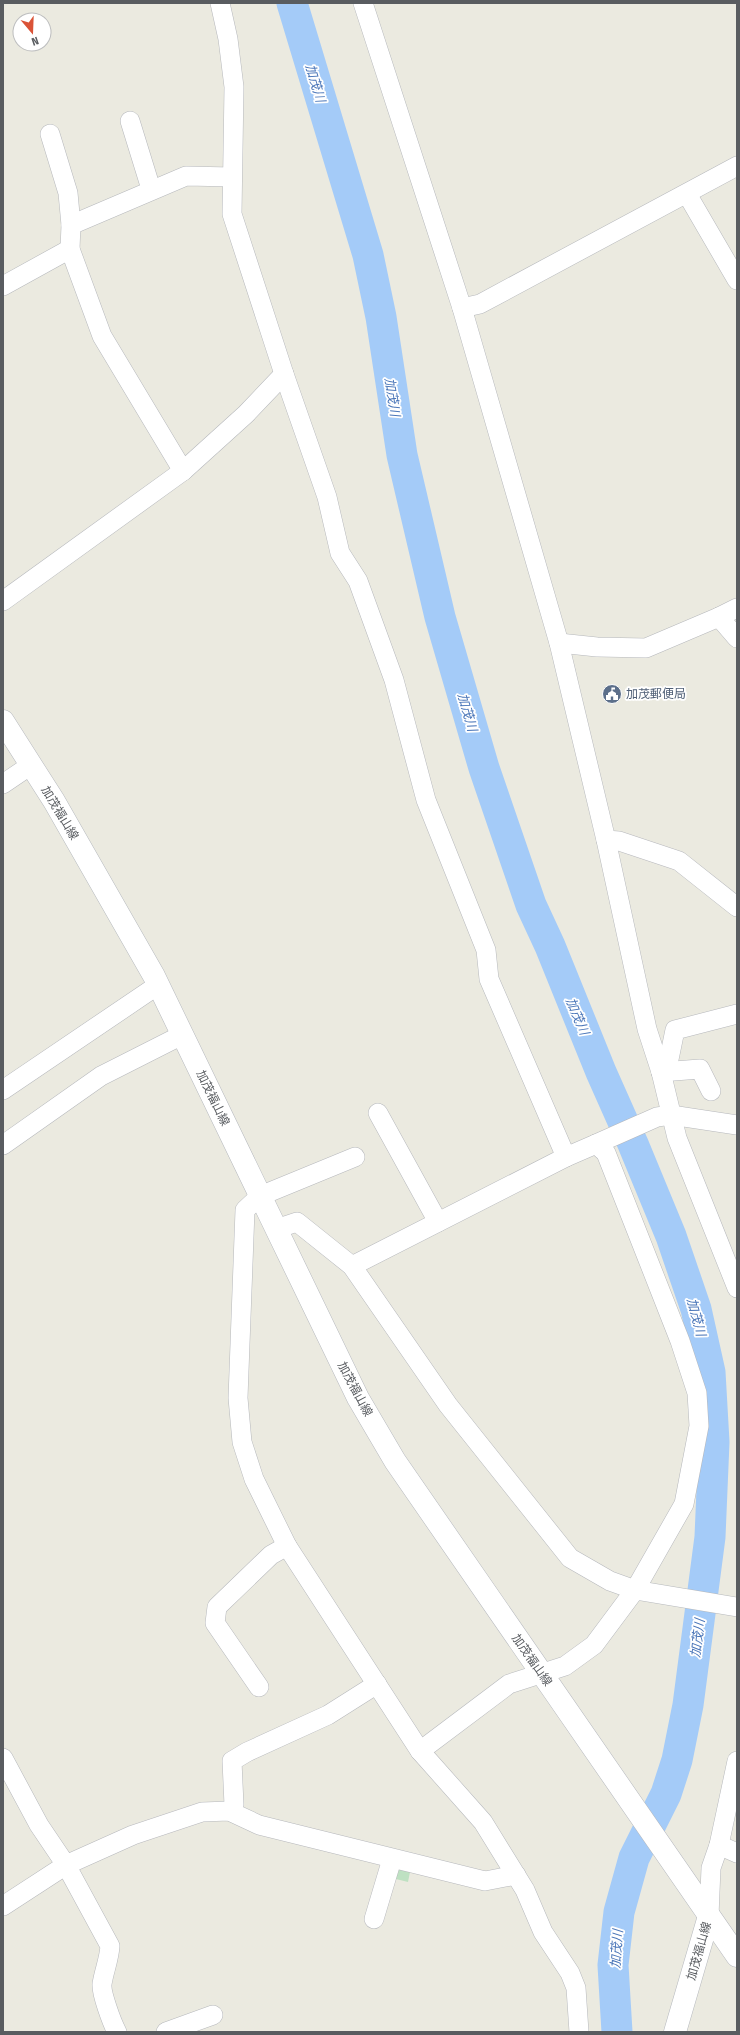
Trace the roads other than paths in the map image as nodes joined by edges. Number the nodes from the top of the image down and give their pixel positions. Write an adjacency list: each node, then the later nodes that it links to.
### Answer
1 (220, 3): 6 (street)
2 (363, 3): 13 (street)
3 (130, 121): 7 (street)
4 (50, 134): 9 (street)
5 (737, 166): 8 (street)
6 (232, 177): 7 (street); 14 (street)
7 (151, 189): 9 (street)
8 (687, 194): 11 (street); 13 (street)
9 (71, 225): 10 (street)
10 (70, 249): 12 (street); 15 (street)
11 (737, 280)
12 (3, 286)
13 (462, 308): 20 (street)
14 (284, 374): 15 (street); 38 (street)
15 (184, 471): 16 (street)
16 (3, 601)
17 (737, 608): 18 (street)
18 (719, 618): 19 (street); 20 (street)
19 (737, 638)
20 (559, 643): 24 (street)
21 (3, 721): 22 (main road, 加茂福山線)
22 (31, 765): 23 (street); 26 (main road, 加茂福山線)
23 (3, 784)
24 (606, 840): 25 (street); 29 (street)
25 (737, 907)
26 (158, 985): 28 (main road, 加茂福山線); 30 (street)
27 (737, 1014): 29 (street)
28 (182, 1035): 36 (street); 39 (main road, 加茂福山線)
29 (661, 1072): 31 (street); 33 (street)
30 (3, 1090)
31 (712, 1091)
32 (378, 1113): 40 (street)
33 (664, 1116): 34 (street); 35 (street); 43 (street)
34 (737, 1125)
35 (599, 1142): 38 (street); 45 (street)
36 (3, 1145)
37 (355, 1157): 39 (street)
38 (566, 1157): 40 (street)
39 (260, 1196): 41 (main road, 加茂福山線); 44 (street)
40 (438, 1222): 42 (street)
41 (276, 1229): 42 (street); 47 (main road, 加茂福山線)
42 (352, 1266): 45 (street)
43 (737, 1288)
44 (288, 1546): 48 (street); 49 (street)
45 (635, 1590): 46 (street); 47 (street)
46 (736, 1607)
47 (542, 1674): 50 (street); 60 (main road, 加茂福山線)
48 (377, 1684): 50 (street); 53 (street)
49 (259, 1687)
50 (420, 1751): 58 (street)
51 (3, 1758): 57 (street)
52 (737, 1761): 54 (street)
53 (229, 1811): 56 (street); 57 (street)
54 (719, 1845): 55 (street); 60 (street)
55 (737, 1853)
56 (392, 1859): 58 (street); 61 (street)
57 (66, 1865): 59 (street); 64 (street)
58 (516, 1875): 66 (street)
59 (3, 1906)
60 (709, 1916): 62 (main road); 67 (main road, 加茂福山線)
61 (374, 1919)
62 (737, 1956)
63 (213, 2015): 65 (street)
64 (117, 2032)
65 (166, 2032)
66 (579, 2032)
67 (675, 2032)

